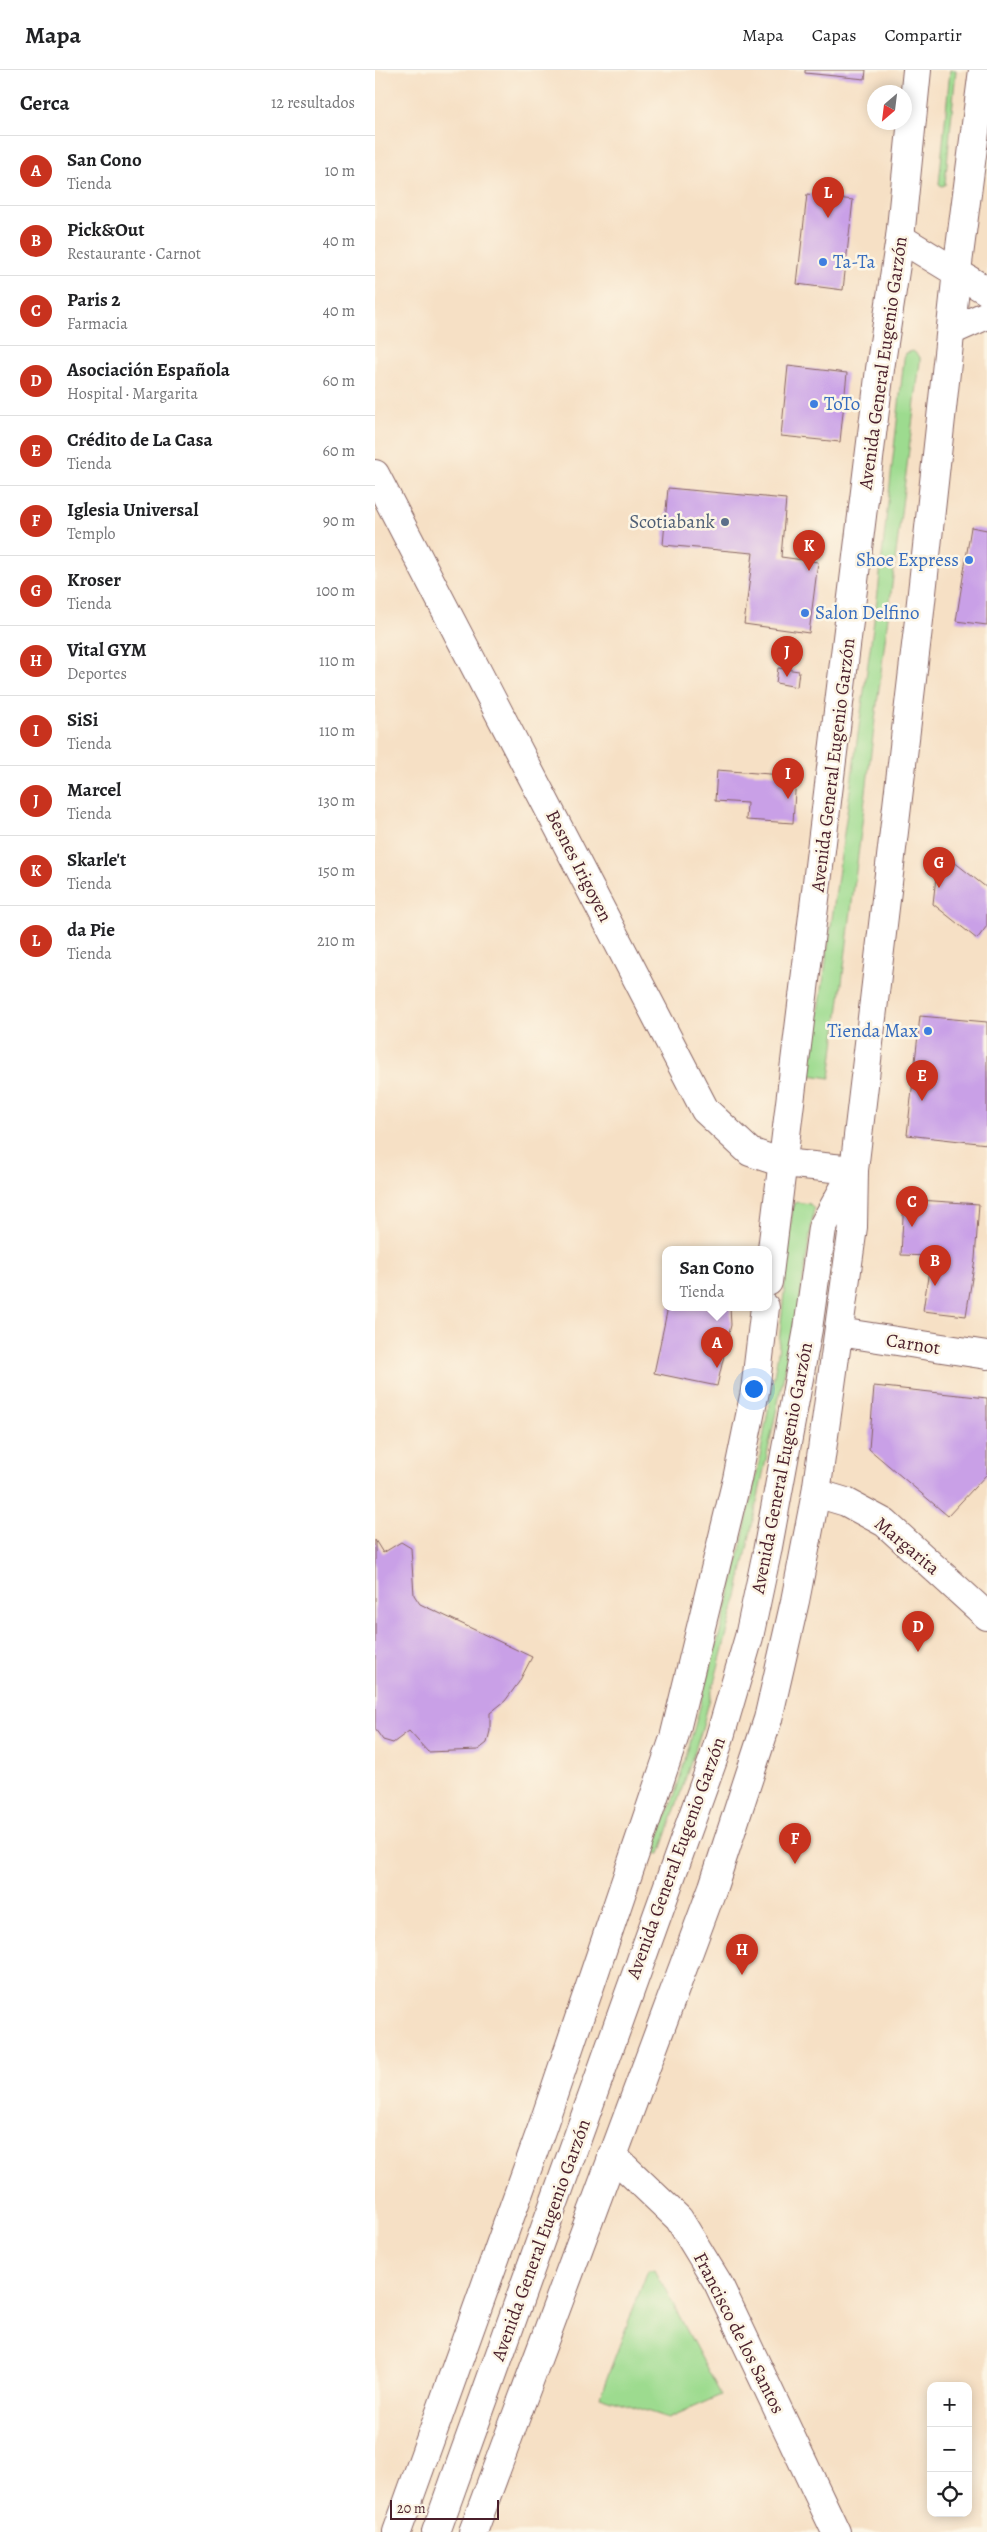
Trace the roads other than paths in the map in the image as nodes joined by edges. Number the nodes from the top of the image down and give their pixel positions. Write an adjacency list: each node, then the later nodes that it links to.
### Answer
1 (917, 70): 3 (main road, Avenida General Eugenio Garzón)
2 (984, 76): 4 (main road, Avenida General Eugenio Garzón)
3 (900, 238): 4 (main road); 9 (main road, Avenida General Eugenio Garzón)
4 (957, 271): 5 (main road); 7 (main road, Avenida General Eugenio Garzón)
5 (987, 291)
6 (987, 315): 7 (main road)
7 (951, 331): 10 (main road, Avenida General Eugenio Garzón)
8 (375, 474): 9 (main road, Besnes Irigoyen)
9 (783, 1163): 10 (main road, Besnes Irigoyen); 11 (main road, Avenida General Eugenio Garzón)
10 (854, 1170): 13 (main road, Avenida General Eugenio Garzón); 19 (main road, Avenida General Eugenio Garzón)
11 (772, 1250)
12 (765, 1311): 18 (main road, Avenida General Eugenio Garzón)
13 (839, 1332): 14 (main road, Carnot); 15 (main road, Avenida General Eugenio Garzón)
14 (987, 1355)
15 (816, 1493): 16 (main road, Margarita); 17 (main road, Avenida General Eugenio Garzón)
16 (987, 1616)
17 (612, 2155): 20 (main road, Avenida General Eugenio Garzón); 21 (main road, Francisco de los Santos)
18 (397, 2532)
19 (436, 2532)
20 (473, 2532)
21 (836, 2532)

